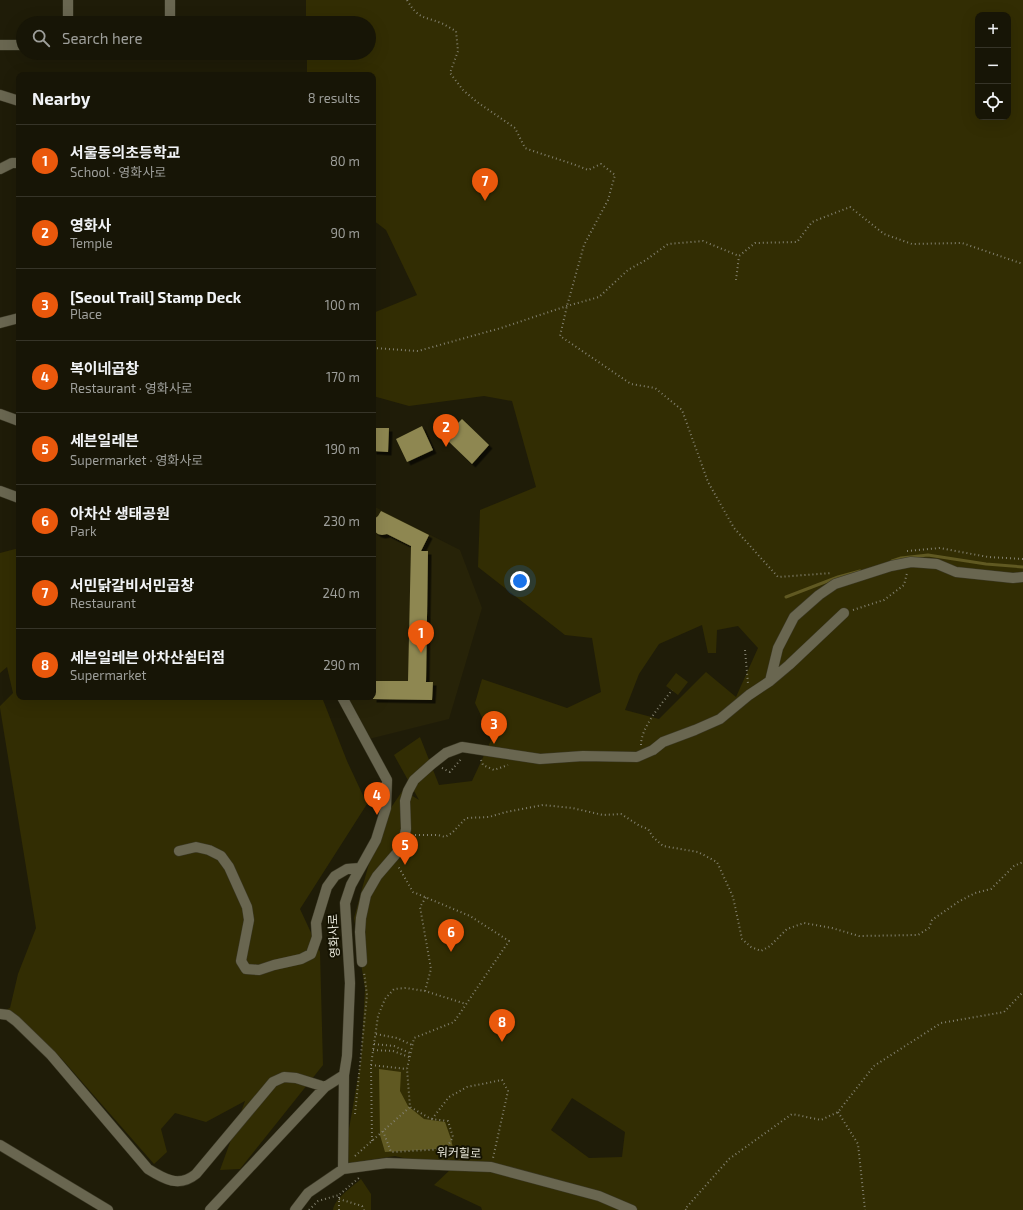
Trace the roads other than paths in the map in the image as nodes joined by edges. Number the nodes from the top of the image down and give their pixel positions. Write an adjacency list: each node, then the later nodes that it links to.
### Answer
1 (68, 0): 3 (street)
2 (170, 0): 4 (street)
3 (68, 16)
4 (170, 16)
5 (0, 45): 6 (street)
6 (16, 45)
7 (0, 95): 8 (street)
8 (16, 100)
9 (16, 163): 10 (street)
10 (0, 169)
11 (16, 319): 12 (street)
12 (0, 323)
13 (0, 414): 14 (street)
14 (16, 420)
15 (0, 491): 16 (street)
16 (16, 497)
17 (1023, 577): 19 (street)
18 (844, 613): 19 (street)
19 (770, 681): 23 (street)
20 (344, 700): 22 (street, 영화사로)
21 (179, 851): 22 (street)
22 (360, 868): 25 (street, 영화사로)
23 (362, 962)
24 (0, 1014): 26 (street)
25 (344, 1075): 26 (street); 28 (street, 영화사로)
26 (325, 1087): 30 (street)
27 (0, 1146): 29 (street)
28 (343, 1169): 31 (street, 워커힐로); 32 (street, 워커힐로)
29 (108, 1210)
30 (210, 1210)
31 (295, 1210)
32 (632, 1210)

